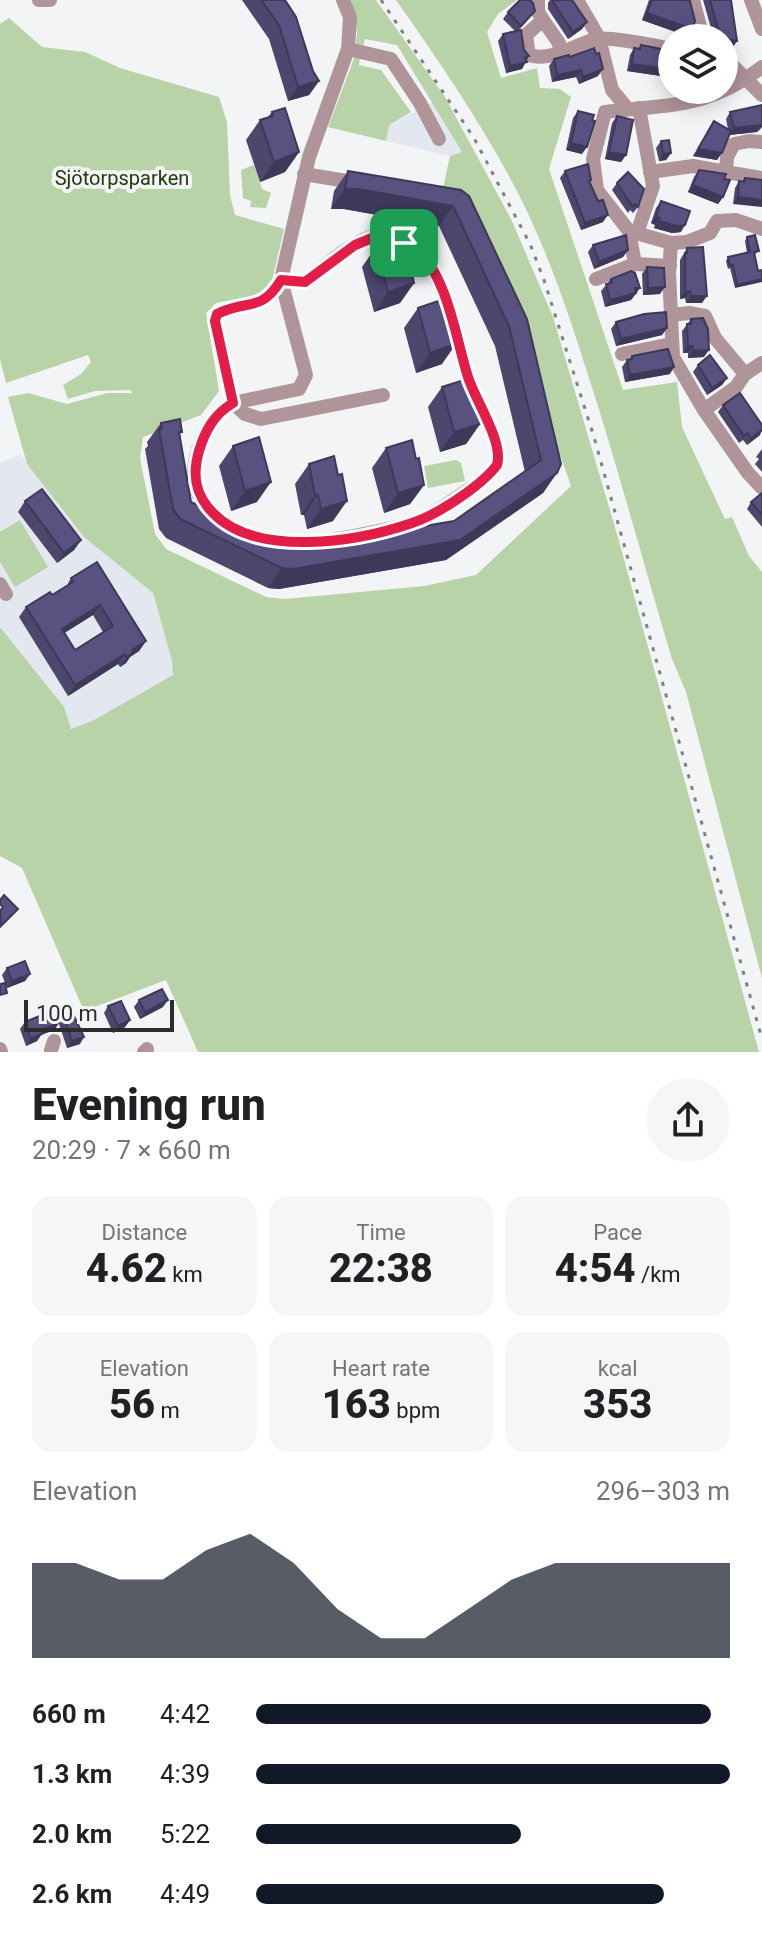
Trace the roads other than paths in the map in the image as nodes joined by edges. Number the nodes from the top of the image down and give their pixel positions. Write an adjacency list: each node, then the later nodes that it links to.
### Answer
1 (39, 0): 2 (street)
2 (50, 0)
3 (343, 0): 13 (street)
4 (538, 0): 8 (street)
5 (577, 0): 11 (street)
6 (751, 0): 10 (street)
7 (689, 1): 9 (street)
8 (543, 20): 14 (street); 14 (street)
9 (698, 24)
10 (762, 29)
11 (599, 38): 12 (street); 14 (street); 18 (street)
12 (658, 46)
13 (348, 49): 22 (street); 26 (street)
14 (560, 53)
15 (762, 67): 17 (street)
16 (738, 70): 17 (street)
17 (747, 79): 19 (street); 20 (street)
18 (612, 90): 20 (street); 21 (street)
19 (762, 95)
20 (633, 108): 21 (street); 24 (street)
21 (605, 112): 30 (street)
22 (439, 139)
23 (762, 142): 25 (street)
24 (650, 172): 25 (street); 30 (street)
25 (726, 172): 27 (street)
26 (304, 174): 28 (street); 35 (street)
27 (762, 178)
28 (368, 184)
29 (762, 229): 31 (street)
30 (633, 232): 31 (street); 32 (street)
31 (671, 243): 33 (street)
32 (635, 264): 33 (street); 34 (street)
33 (670, 266): 36 (street)
34 (596, 279)
35 (281, 280): 42 (street); 42 (street); 42 (street)
36 (671, 315): 37 (street); 40 (street)
37 (671, 344): 38 (street); 43 (street)
38 (622, 354)
39 (762, 363): 40 (street)
40 (745, 374): 43 (street)
41 (383, 395): 42 (street)
42 (233, 403)
43 (704, 410): 44 (street)
44 (762, 488)

